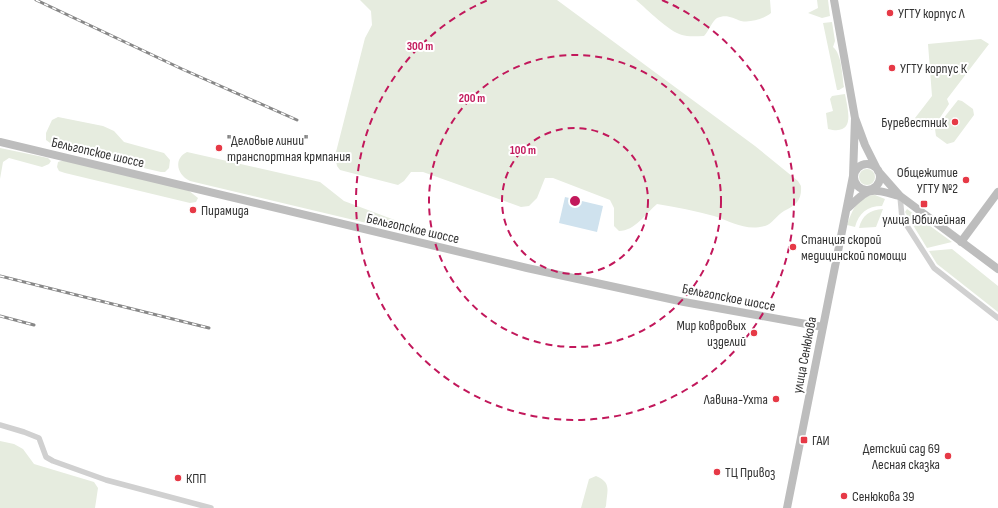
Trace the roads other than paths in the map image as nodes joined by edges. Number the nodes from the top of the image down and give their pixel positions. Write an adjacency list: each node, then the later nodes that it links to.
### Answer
1 (834, 0): 2 (street, улица Сенюкова)
2 (856, 118): 4 (street, улица Сенюкова); 5 (street, улица Сенюкова)
3 (0, 142): 13 (street, Бельгопское шоссе)
4 (878, 171): 5 (street); 6 (street); 8 (street, улица Сенюкова)
5 (853, 176): 6 (street); 9 (street, улица Сенюкова)
6 (869, 190): 8 (street); 9 (street)
7 (998, 192): 10 (street)
8 (900, 196): 10 (street); 12 (street)
9 (848, 208): 13 (street, улица Сенюкова)
10 (961, 242): 11 (street)
11 (998, 269)
12 (998, 318)
13 (823, 327): 16 (street, улица Сенюкова)
14 (0, 425): 15 (street)
15 (211, 508)
16 (787, 508)

